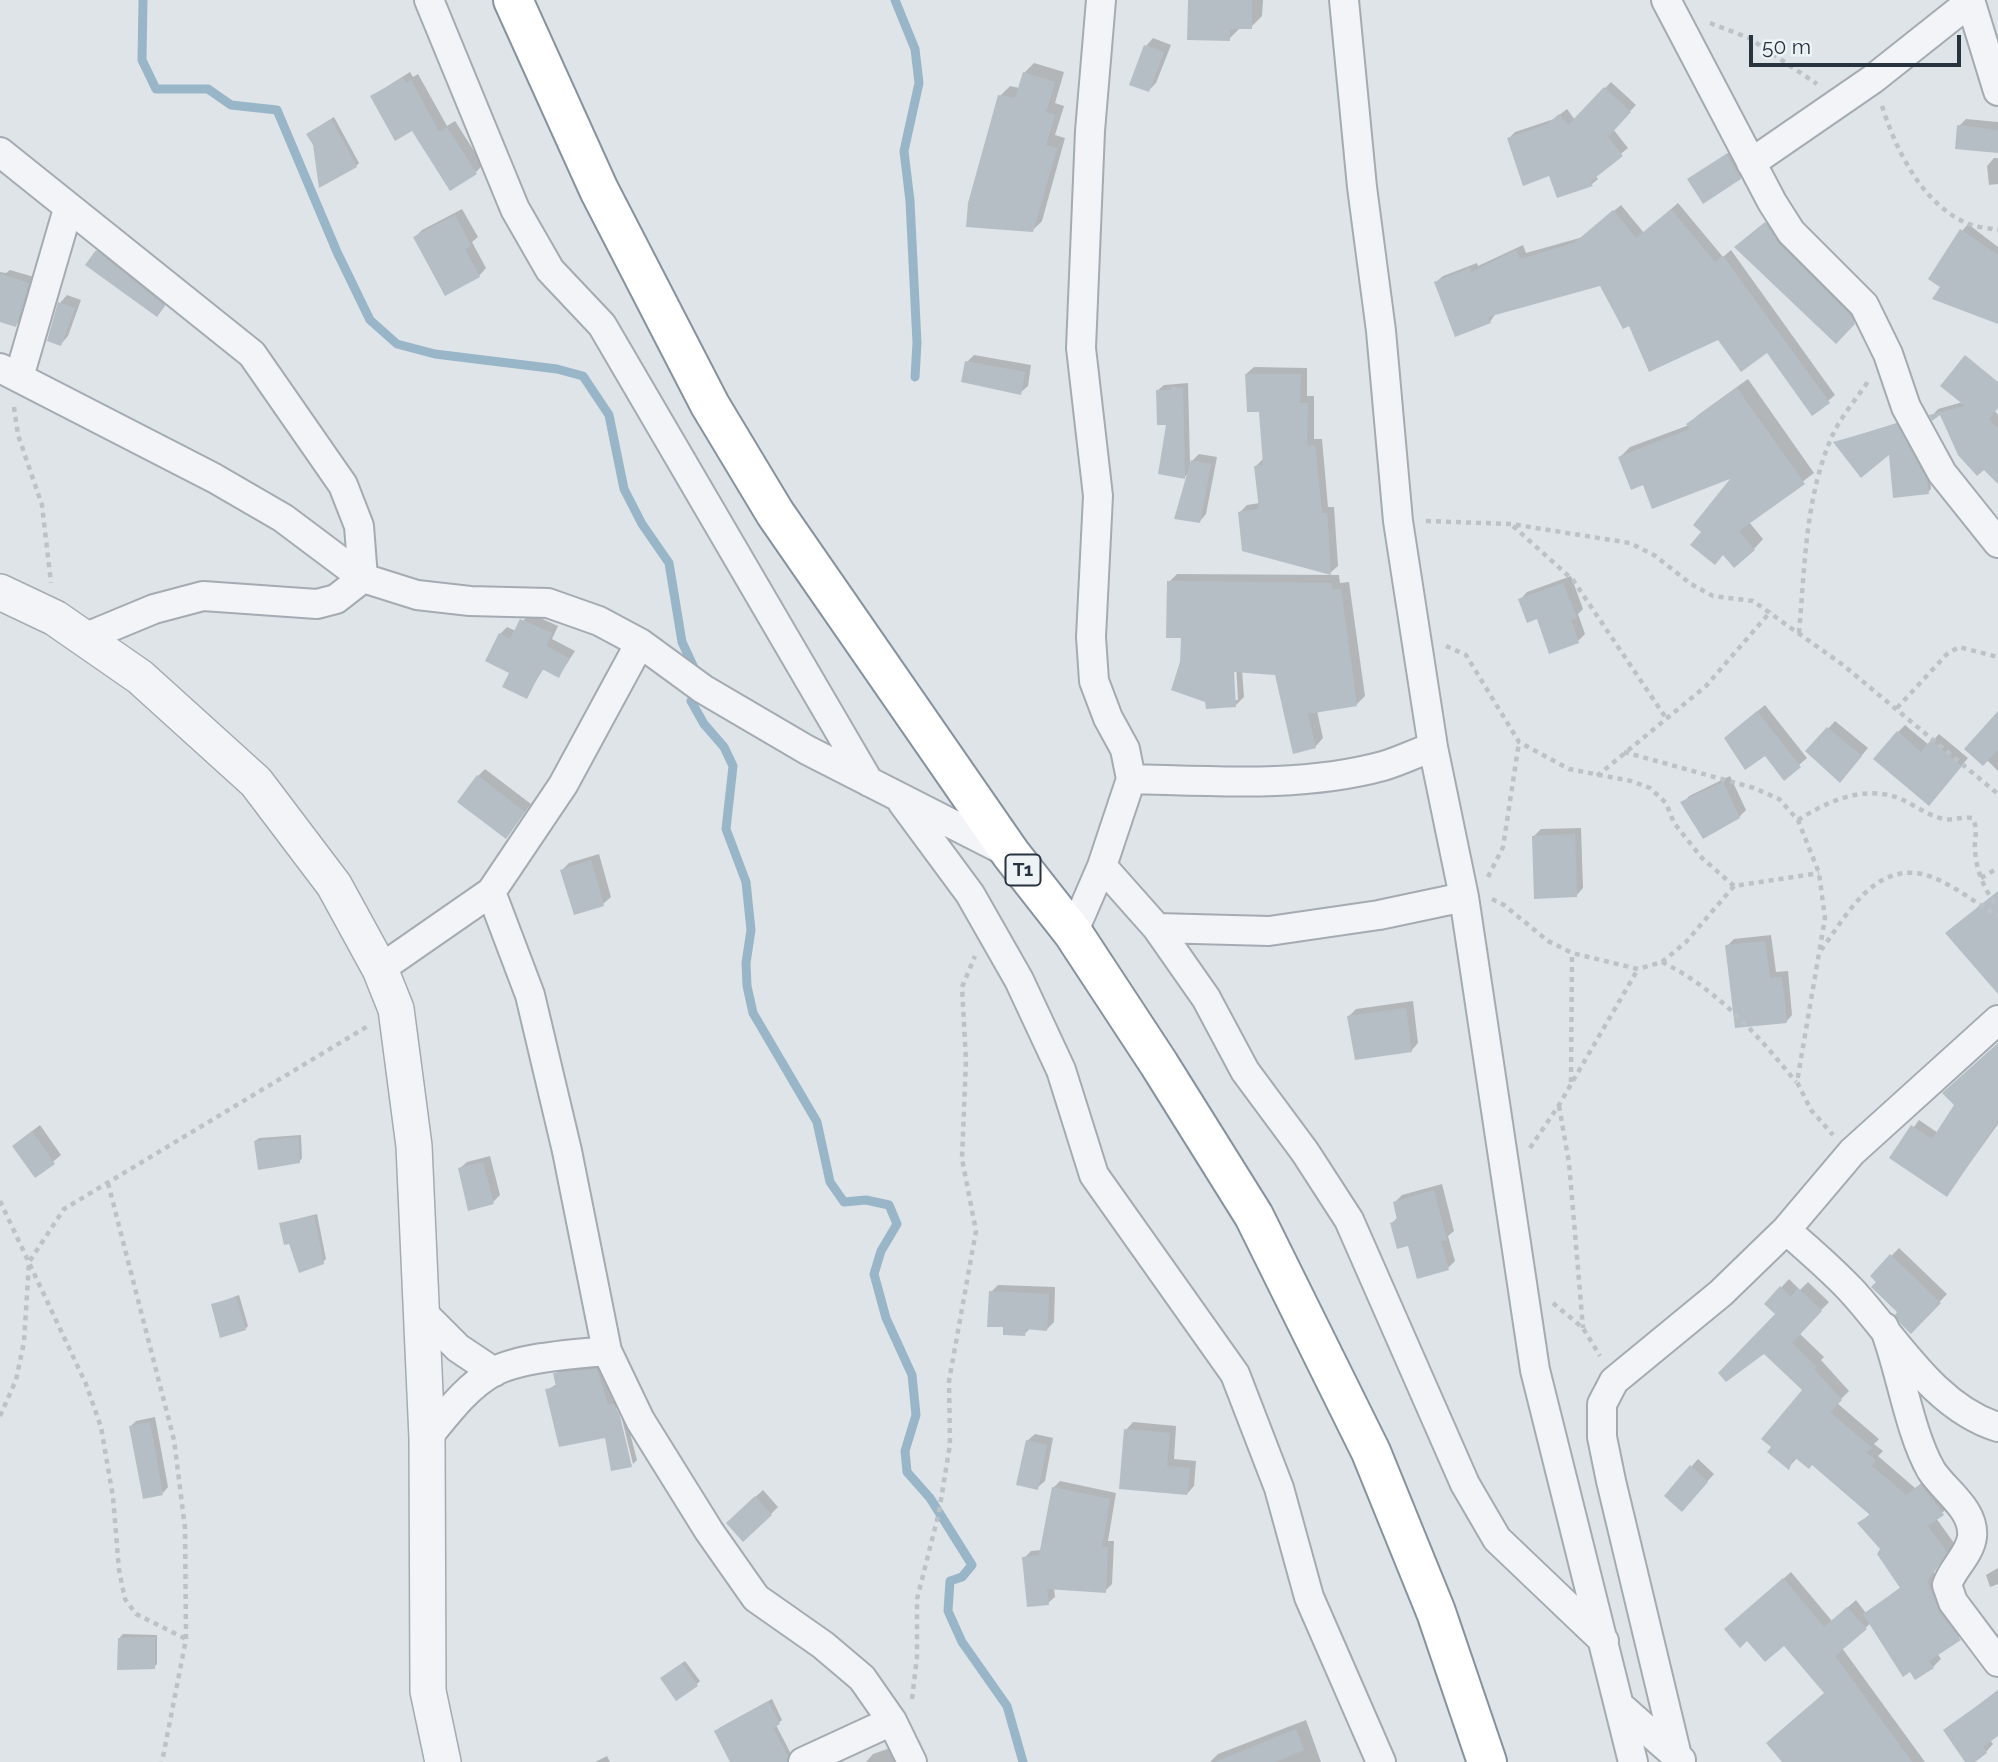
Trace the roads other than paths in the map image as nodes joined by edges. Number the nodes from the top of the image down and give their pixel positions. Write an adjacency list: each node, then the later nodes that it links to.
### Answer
1 (429, 0): 19 (street)
2 (513, 0): 21 (highway, T1)
3 (1101, 0): 18 (street)
4 (1344, 0): 17 (street)
5 (1970, 1): 7 (street); 9 (street)
6 (1669, 7): 9 (street)
7 (1998, 91)
8 (0, 152): 10 (street)
9 (1751, 163): 12 (street)
10 (68, 209): 11 (street); 13 (street)
11 (9, 372): 13 (street)
12 (1998, 542)
13 (363, 578): 15 (street); 16 (street)
14 (0, 592): 15 (street)
15 (84, 638): 27 (street)
16 (640, 643): 19 (street); 23 (street)
17 (1433, 747): 18 (street); 24 (street)
18 (1130, 779): 22 (street)
19 (869, 782): 20 (street)
20 (899, 797): 21 (street); 44 (street)
21 (1011, 854): 26 (highway, T1)
22 (1102, 866): 25 (street); 26 (street)
23 (491, 892): 27 (street); 32 (street)
24 (1472, 895): 25 (street); 36 (street)
25 (1157, 928): 36 (street)
26 (1073, 933): 45 (highway, T1)
27 (380, 969): 30 (street)
28 (1998, 1020): 29 (street)
29 (1786, 1230): 31 (street); 41 (street)
30 (422, 1312): 33 (street); 35 (street)
31 (1884, 1327): 34 (street); 37 (street)
32 (607, 1351): 33 (street); 39 (street)
33 (494, 1372): 35 (street)
34 (1998, 1427)
35 (427, 1438): 42 (street)
36 (1604, 1641): 38 (street)
37 (1998, 1662)
38 (1621, 1707): 41 (street); 46 (street)
39 (892, 1721): 40 (street); 43 (street)
40 (909, 1755)
41 (1680, 1759)
42 (443, 1762)
43 (803, 1762)
44 (1381, 1762)
45 (1487, 1762)
46 (1633, 1762)

